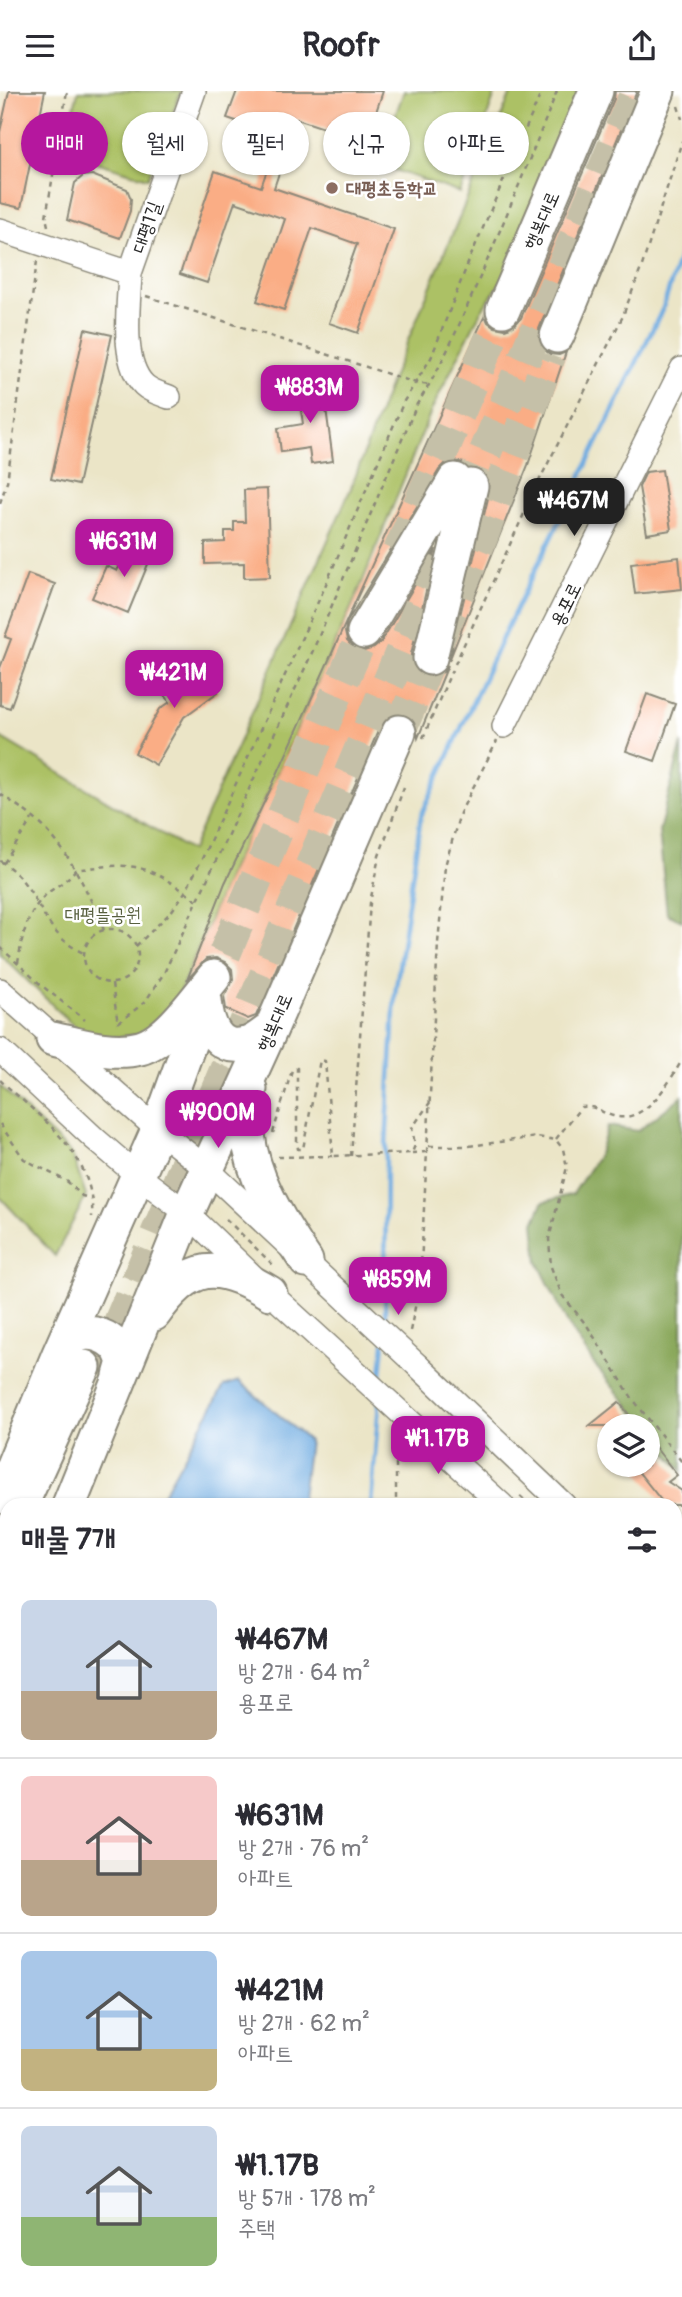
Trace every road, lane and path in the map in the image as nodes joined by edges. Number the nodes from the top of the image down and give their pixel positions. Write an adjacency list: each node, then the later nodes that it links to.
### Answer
1 (67, 91): 11 (path)
2 (194, 91): 13 (street, 대평1길)
3 (542, 91): 18 (path)
4 (557, 91): 19 (path)
5 (596, 91): 15 (highway, 행복대로)
6 (658, 91): 9 (highway)
7 (682, 96): 9 (highway)
8 (682, 141): 25 (path)
9 (612, 199): 16 (highway)
10 (0, 230): 13 (street, 대평1길)
11 (50, 234)
12 (37, 258): 21 (path)
13 (130, 274): 20 (street)
14 (144, 295): 18 (path)
15 (503, 310)
16 (556, 336)
17 (682, 369): 24 (street, 용포로)
18 (416, 383): 19 (path); 31 (path)
19 (430, 385): 32 (path)
20 (169, 397)
21 (0, 503)
22 (365, 632): 23 (highway)
23 (430, 658)
24 (504, 726): 51 (path)
25 (410, 738): 44 (highway, 행복대로)
26 (407, 778): 60 (path)
27 (0, 794): 28 (path)
28 (33, 817): 29 (path); 30 (path)
29 (2, 862): 33 (path)
30 (75, 870): 31 (path); 33 (path); 34 (path)
31 (185, 892): 32 (path); 35 (path)
32 (198, 901): 42 (path)
33 (38, 902): 37 (path); 38 (path)
34 (104, 930): 35 (path); 37 (path)
35 (136, 946): 39 (path)
36 (0, 947): 38 (path)
37 (84, 953): 39 (path)
38 (18, 963): 43 (path)
39 (112, 983): 42 (path)
40 (210, 989): 44 (highway); 46 (highway); 53 (highway, 행복대로)
41 (0, 990): 46 (street)
42 (118, 1023): 45 (path)
43 (92, 1024)
44 (271, 1029): 49 (highway, 행복대로)
45 (117, 1034)
46 (53, 1039): 53 (street)
47 (0, 1050): 64 (street)
48 (682, 1060): 54 (path)
49 (255, 1065): 63 (highway, 행복대로); 67 (highway)
50 (0, 1080): 62 (path)
51 (430, 1101): 56 (path); 58 (path)
52 (0, 1123): 65 (path)
53 (158, 1130): 63 (street); 64 (highway, 행복대로)
54 (556, 1140): 56 (path); 72 (path)
55 (270, 1145): 59 (path)
56 (427, 1146): 57 (path)
57 (427, 1152): 58 (path); 69 (path)
58 (412, 1153): 60 (path)
59 (333, 1156): 60 (path); 61 (path)
60 (351, 1156)
61 (266, 1157)
62 (81, 1165)
63 (207, 1169): 66 (highway, 행복대로); 67 (street)
64 (137, 1175): 66 (street); 70 (highway, 행복대로)
65 (93, 1199)
66 (187, 1213): 68 (street); 70 (highway, 행복대로)
67 (306, 1261): 79 (street, bridge)
68 (270, 1293): 70 (highway); 71 (street, bridge)
69 (409, 1337)
70 (98, 1365): 73 (highway, 행복대로); 74 (highway); 75 (highway); 76 (highway, 행복대로)
71 (399, 1421): 77 (path); 78 (street)
72 (682, 1462)
73 (0, 1497)
74 (25, 1498)
75 (47, 1498)
76 (70, 1498)
77 (396, 1498)
78 (493, 1498)
79 (557, 1498)

